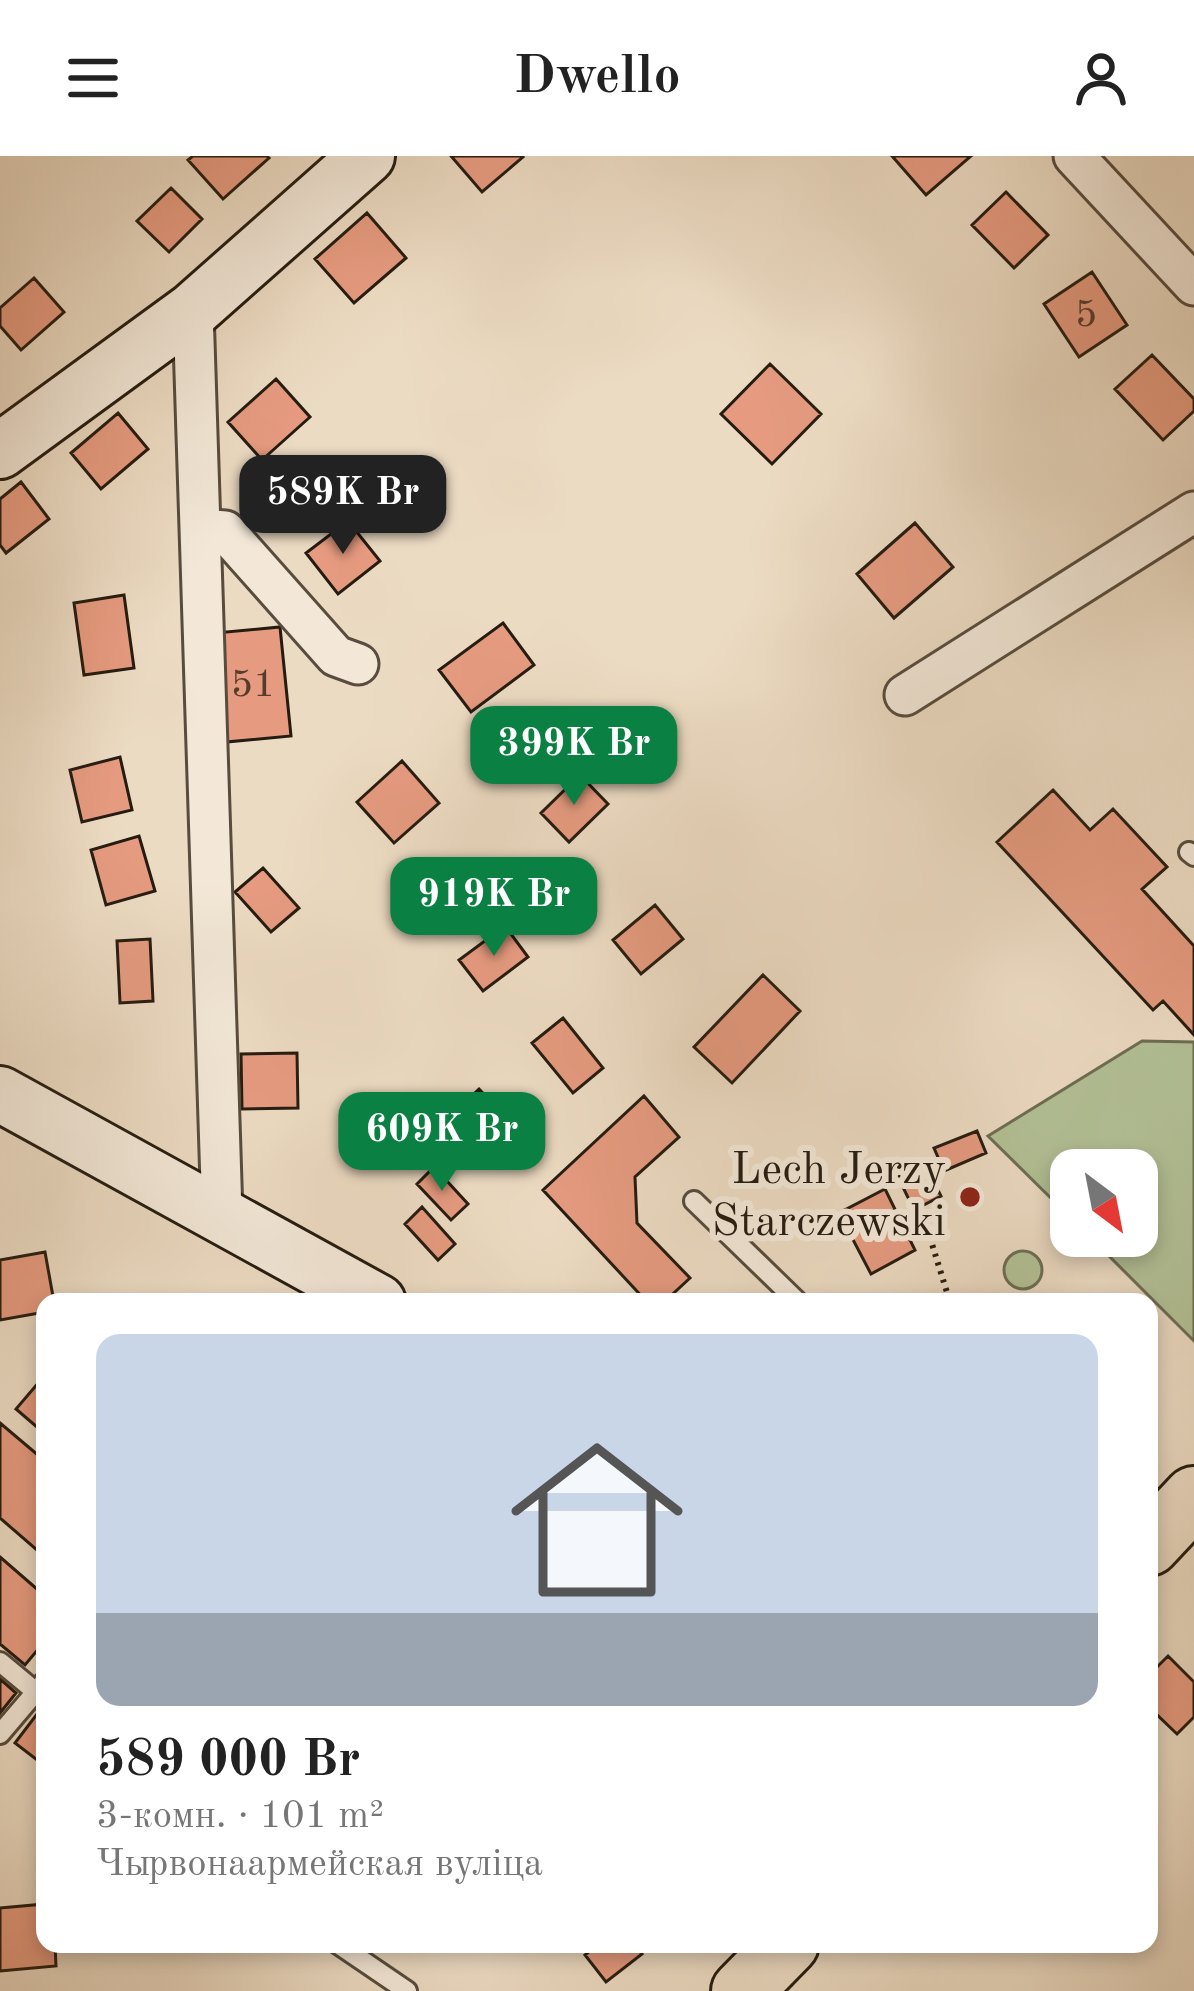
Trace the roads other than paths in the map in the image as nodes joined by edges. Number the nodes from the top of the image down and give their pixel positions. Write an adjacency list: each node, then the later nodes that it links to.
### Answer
1 (368, 156): 4 (street)
2 (1074, 156): 3 (street)
3 (1194, 285)
4 (193, 310): 5 (street); 7 (street)
5 (0, 451)
6 (1194, 512): 9 (street)
7 (200, 530): 8 (street); 12 (street)
8 (358, 664)
9 (905, 695)
10 (0, 1094): 12 (street)
11 (694, 1201): 14 (lane)
12 (222, 1214): 13 (street)
13 (356, 1293)
14 (789, 1293)
15 (1194, 1497): 16 (main road)
16 (1158, 1535)
17 (0, 1662): 18 (lane)
18 (36, 1686)
19 (36, 1696): 20 (lane)
20 (0, 1734)
21 (351, 1953): 23 (lane)
22 (779, 1953): 24 (main road)
23 (406, 1991)
24 (742, 1991)

